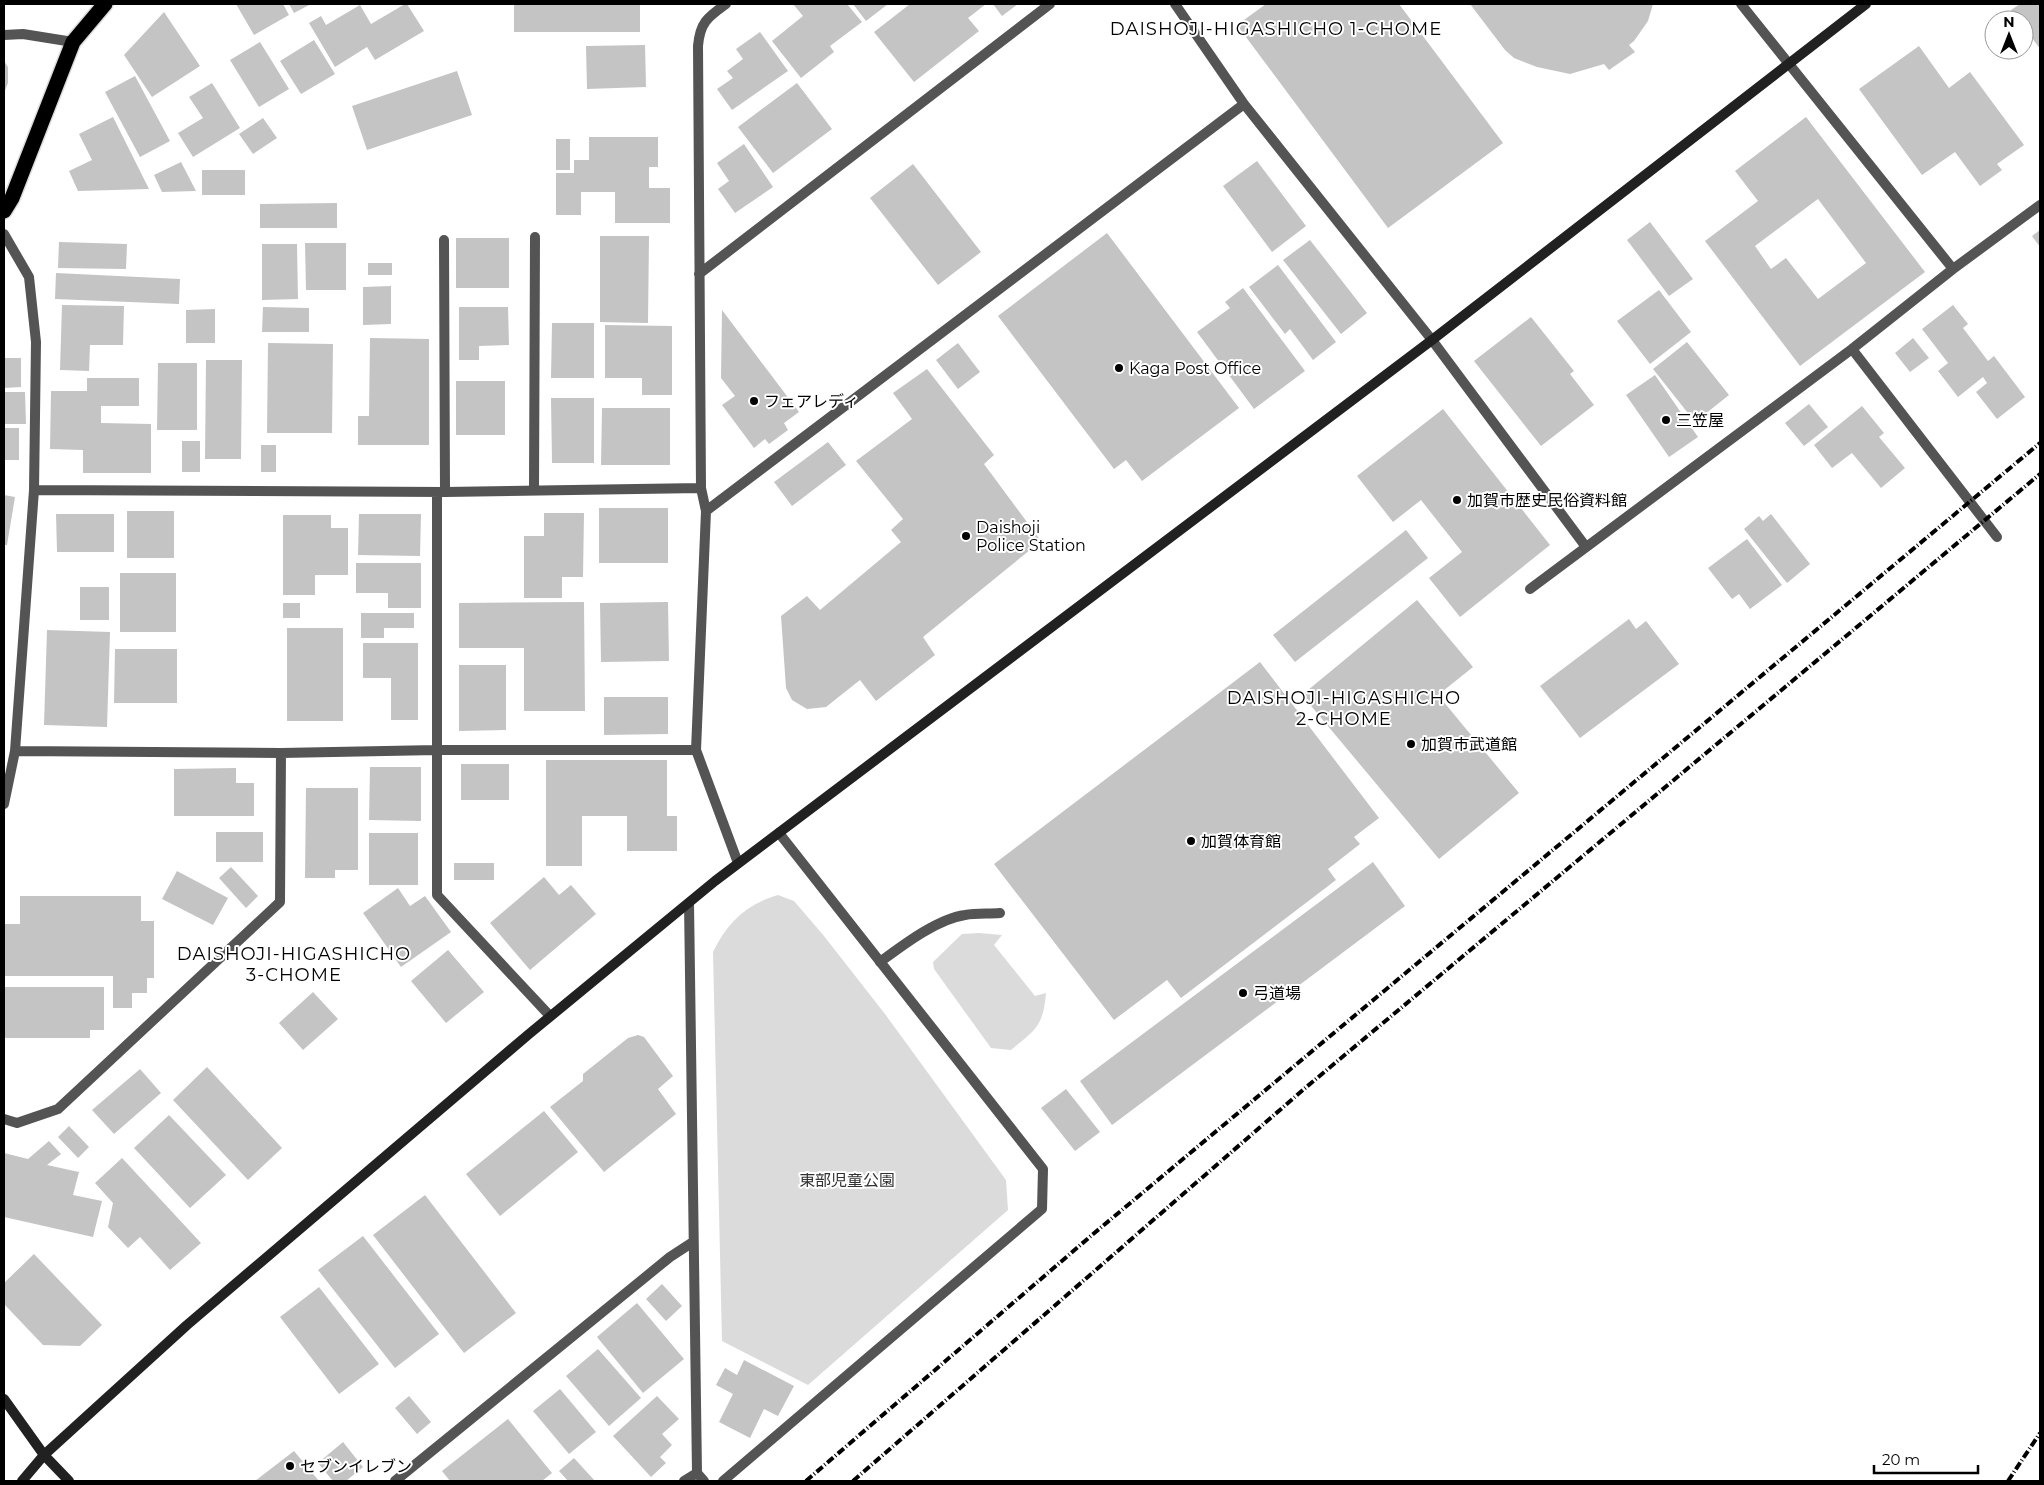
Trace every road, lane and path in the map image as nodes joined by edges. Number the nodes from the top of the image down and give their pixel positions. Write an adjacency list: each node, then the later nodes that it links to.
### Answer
1 (105, 4): 8 (highway)
2 (726, 4): 17 (street)
3 (1050, 4): 17 (street)
4 (1175, 4): 10 (street)
5 (1741, 4): 9 (street)
6 (1866, 4): 9 (street)
7 (4, 36): 8 (street)
8 (73, 42): 12 (highway)
9 (1788, 64): 16 (street); 18 (street)
10 (1244, 104): 18 (street); 24 (street)
11 (2040, 205): 16 (street)
12 (4, 211)
13 (4, 234): 21 (street)
14 (535, 237): 22 (street)
15 (444, 240): 23 (street)
16 (1953, 269): 19 (street)
17 (700, 274): 20 (street)
18 (1432, 340): 26 (street); 33 (street)
19 (1852, 349): 25 (street); 26 (street)
20 (701, 488): 22 (street); 24 (street)
21 (34, 490): 23 (street); 30 (street)
22 (534, 490): 23 (street)
23 (441, 492): 28 (street)
24 (706, 511): 29 (street)
25 (1997, 537)
26 (1586, 547): 27 (street)
27 (1530, 590)
28 (437, 750): 29 (street); 31 (street); 38 (street)
29 (696, 750): 34 (street)
30 (15, 751): 31 (street); 32 (street)
31 (281, 753): 39 (street)
32 (4, 804)
33 (779, 833): 34 (street); 37 (street)
34 (738, 863): 35 (street)
35 (689, 903): 38 (street); 40 (street)
36 (1000, 913): 37 (street)
37 (880, 962): 49 (street)
38 (550, 1016): 42 (street)
39 (4, 1119)
40 (693, 1242): 43 (street); 46 (street)
41 (4, 1399): 42 (street)
42 (44, 1455): 44 (street); 45 (street)
43 (697, 1473): 47 (street); 48 (street)
44 (22, 1481)
45 (69, 1481)
46 (395, 1481)
47 (684, 1481)
48 (704, 1481)
49 (723, 1481)

